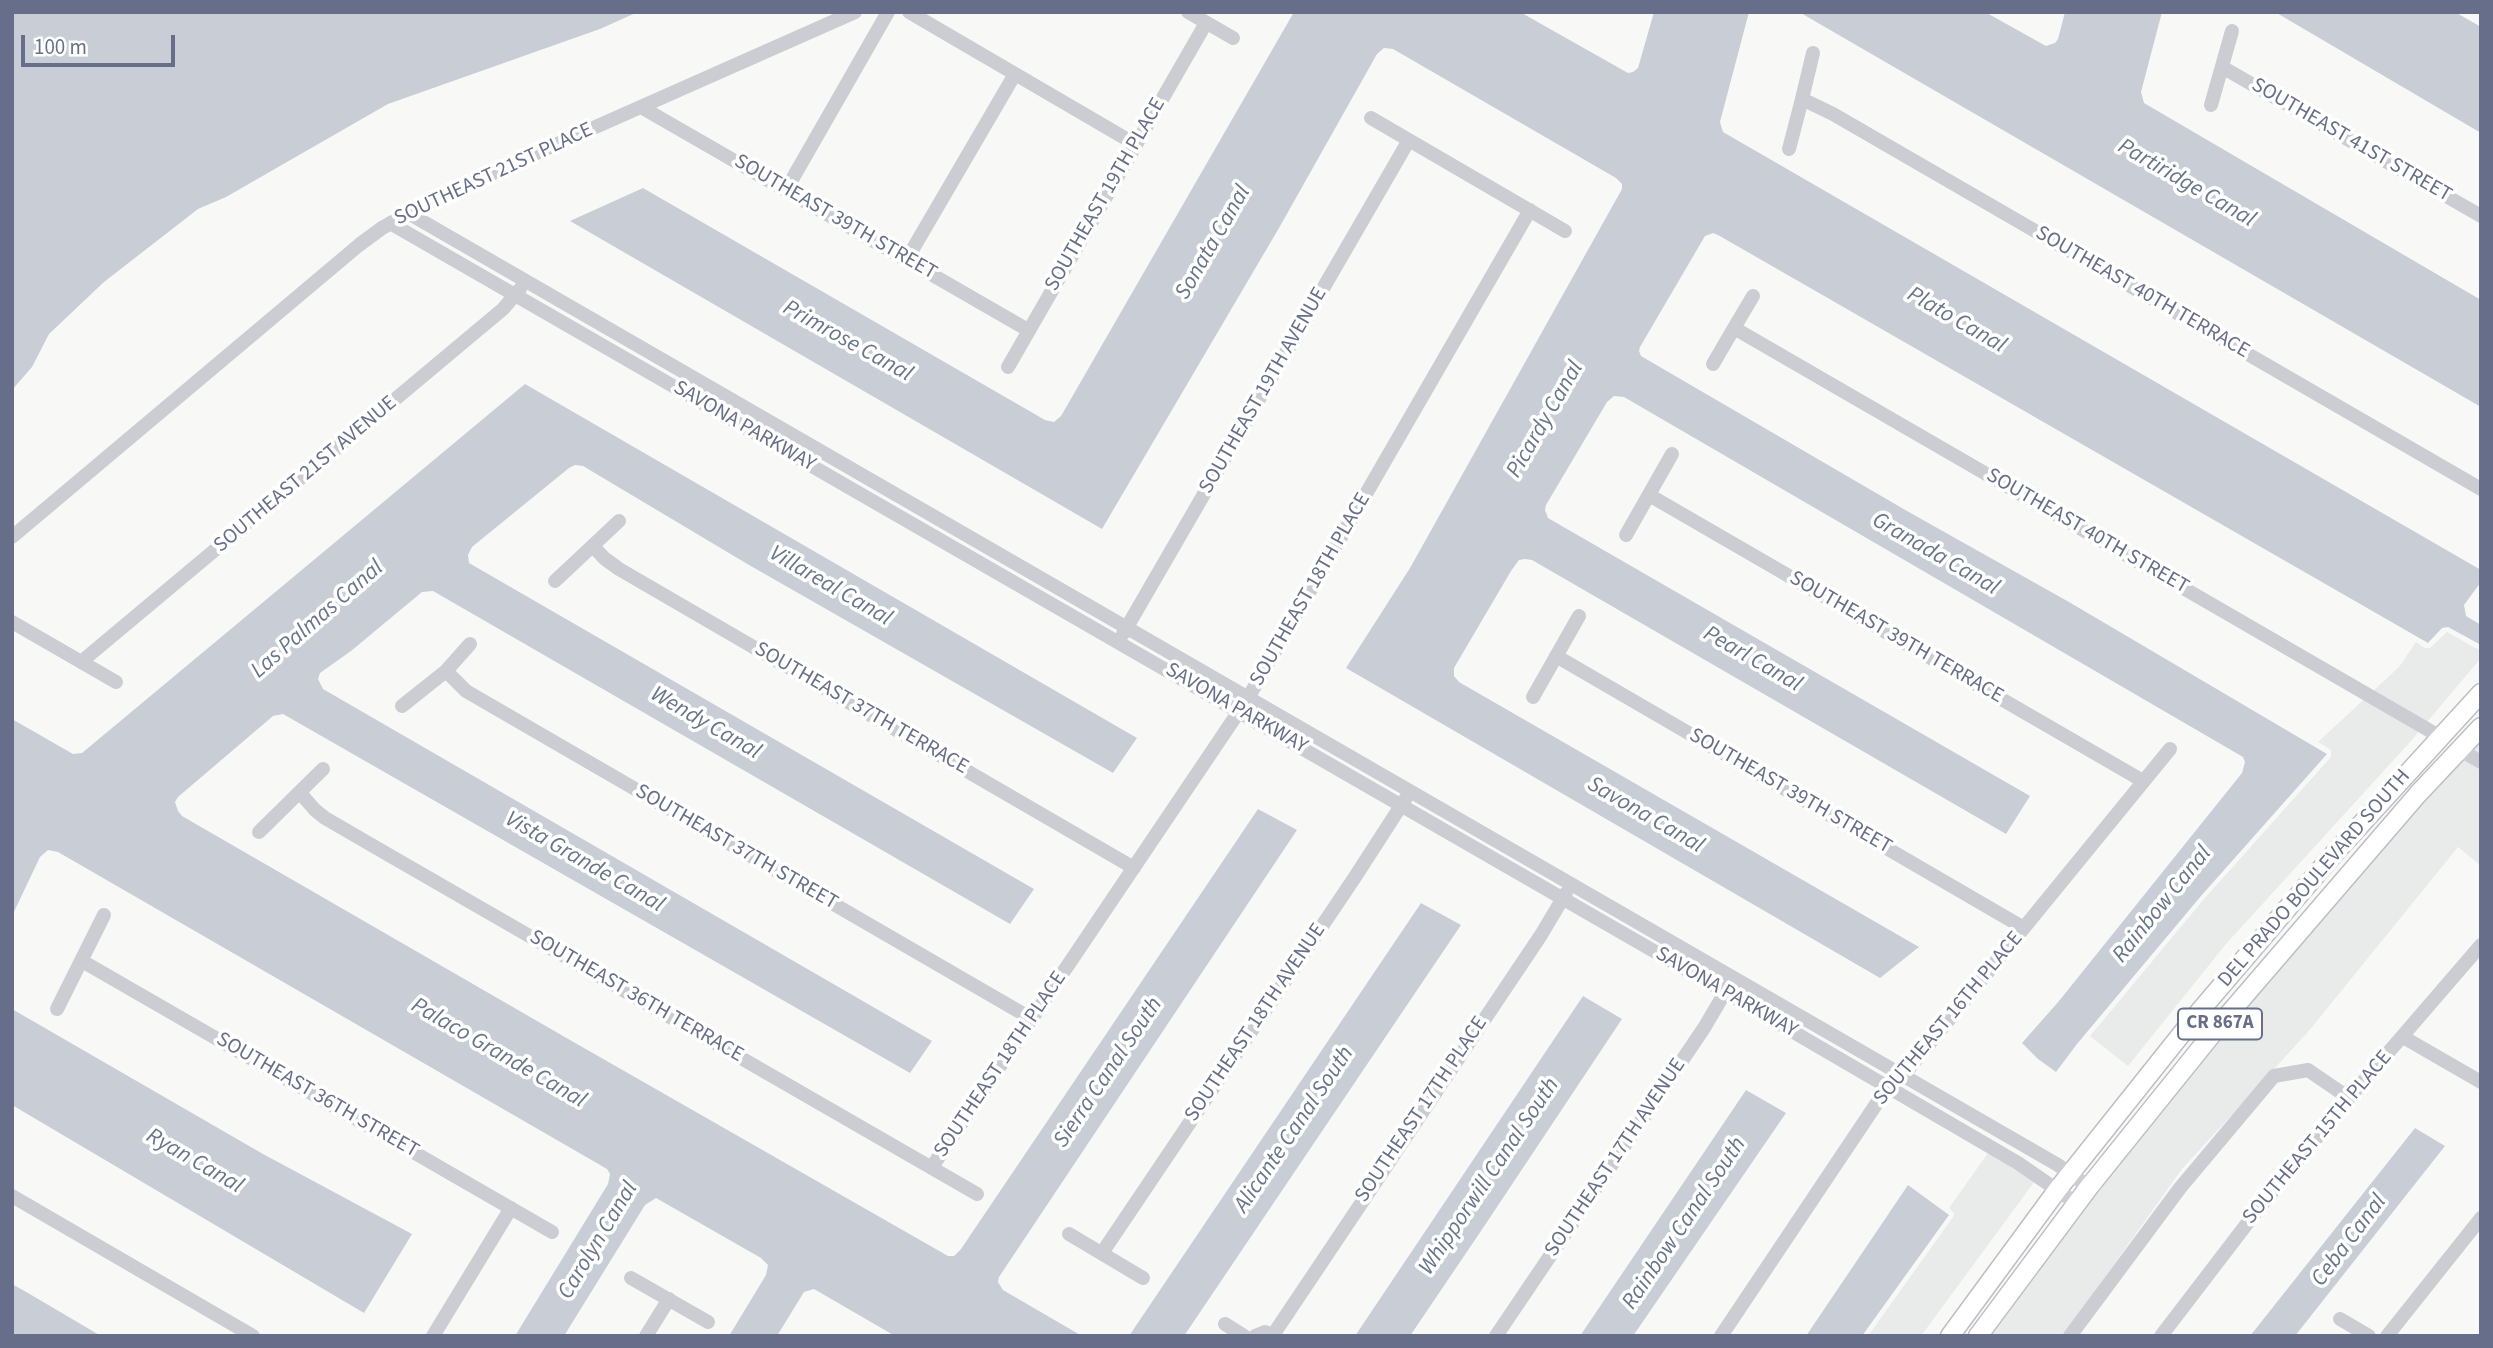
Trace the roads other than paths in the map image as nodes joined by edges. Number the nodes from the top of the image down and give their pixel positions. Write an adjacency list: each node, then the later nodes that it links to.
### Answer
1 (855, 12): 13 (street, SOUTHEAST 21ST PLACE)
2 (888, 12): 18 (street)
3 (908, 12): 10 (street)
4 (1188, 12): 5 (street)
5 (1206, 23): 7 (street); 16 (street, SOUTHEAST 19TH PLACE)
6 (2232, 31): 9 (street)
7 (1233, 38)
8 (1813, 53): 11 (street)
9 (2222, 66): 12 (street); 21 (street, SOUTHEAST 41ST STREET)
10 (1015, 74): 16 (street); 24 (street)
11 (1801, 99): 17 (street); 35 (street, SOUTHEAST 40TH TERRACE)
12 (2211, 105)
13 (641, 107): 18 (street, SOUTHEAST 39TH STREET); 20 (street, SOUTHEAST 21ST PLACE)
14 (1371, 118): 15 (street)
15 (1409, 140): 19 (street); 44 (street, SOUTHEAST 19TH AVENUE)
16 (1136, 144): 29 (street, SOUTHEAST 19TH PLACE)
17 (1789, 149)
18 (786, 190): 24 (street, SOUTHEAST 39TH STREET)
19 (1530, 210): 23 (street); 53 (street, SOUTHEAST 18TH PLACE)
20 (408, 213): 22 (street, SOUTHEAST 21ST PLACE); 25 (street, SAVONA PARKWAY)
21 (2481, 216)
22 (390, 223): 26 (street, SAVONA PARKWAY); 39 (street, SOUTHEAST 21ST PLACE)
23 (1565, 231)
24 (907, 259): 29 (street, SOUTHEAST 39TH STREET)
25 (525, 281): 26 (street, SOUTHEAST 21ST AVENUE); 33 (street, SAVONA PARKWAY)
26 (516, 296): 34 (street, SAVONA PARKWAY); 48 (street, SOUTHEAST 21ST AVENUE)
27 (1753, 296): 28 (street)
28 (1734, 328): 30 (street); 58 (street, SOUTHEAST 40TH STREET)
29 (1028, 330): 31 (street, SOUTHEAST 19TH PLACE)
30 (1713, 364)
31 (1008, 367)
32 (1672, 454): 36 (street)
33 (855, 471): 34 (street); 44 (street, SAVONA PARKWAY)
34 (845, 485): 45 (street, SAVONA PARKWAY)
35 (2481, 489)
36 (1649, 495): 38 (street); 64 (street, SOUTHEAST 39TH TERRACE)
37 (619, 521): 40 (street)
38 (1626, 535)
39 (12, 537)
40 (593, 546): 41 (street); 68 (street, SOUTHEAST 37TH TERRACE)
41 (555, 581)
42 (1579, 616): 47 (street)
43 (12, 622): 48 (street)
44 (1127, 628): 45 (street, SOUTHEAST 19TH AVENUE); 53 (street, SAVONA PARKWAY)
45 (1119, 642): 55 (street, SAVONA PARKWAY)
46 (470, 644): 49 (street)
47 (1556, 656): 52 (street); 72 (street, SOUTHEAST 39TH STREET)
48 (81, 662): 50 (street)
49 (446, 671): 54 (street); 77 (street, SOUTHEAST 37TH STREET)
50 (116, 682)
51 (2481, 693): 56 (main road, DEL PRADO BOULEVARD SOUTH / CR 867A)
52 (1533, 697)
53 (1248, 698): 55 (street, SOUTHEAST 18TH PLACE); 66 (street, SAVONA PARKWAY)
54 (402, 706)
55 (1238, 711): 66 (street, SAVONA PARKWAY); 68 (street, SOUTHEAST 18TH PLACE)
56 (2463, 711): 58 (main road, DEL PRADO BOULEVARD SOUTH / CR 867A); 60 (main road)
57 (2481, 727): 60 (main road, DEL PRADO BOULEVARD SOUTH / CR 867A)
58 (2439, 736): 63 (main road); 84 (main road, DEL PRADO BOULEVARD SOUTH / CR 867A)
59 (2170, 749): 64 (street, SOUTHEAST 16TH PLACE)
60 (2460, 751): 61 (street); 63 (main road, DEL PRADO BOULEVARD SOUTH / CR 867A)
61 (2481, 762)
62 (323, 769): 65 (street)
63 (2439, 773): 85 (main road, DEL PRADO BOULEVARD SOUTH / CR 867A)
64 (2143, 781): 72 (street, SOUTHEAST 16TH PLACE)
65 (301, 794): 67 (street); 83 (street, SOUTHEAST 36TH TERRACE)
66 (1405, 799): 69 (street, SAVONA PARKWAY); 70 (street, SAVONA PARKWAY); 94 (street, SOUTHEAST 18TH AVENUE)
67 (259, 832)
68 (1134, 867): 77 (street, SOUTHEAST 18TH PLACE)
69 (1571, 886): 70 (street, SOUTHEAST 17TH PLACE); 75 (street, SAVONA PARKWAY)
70 (1563, 899): 75 (street, SAVONA PARKWAY); 101 (street, SOUTHEAST 17TH PLACE)
71 (104, 915): 74 (street)
72 (2024, 928): 79 (street, SOUTHEAST 16TH PLACE)
73 (2481, 945): 78 (street, SOUTHEAST 15TH PLACE)
74 (82, 961): 76 (street); 90 (street, SOUTHEAST 36TH STREET)
75 (1729, 986): 79 (street, SAVONA PARKWAY); 81 (street, SAVONA PARKWAY); 107 (street, SOUTHEAST 17TH AVENUE)
76 (57, 1009)
77 (1032, 1019): 83 (street, SOUTHEAST 18TH PLACE)
78 (2403, 1037): 80 (street); 82 (street, SOUTHEAST 15TH PLACE)
79 (1902, 1077): 81 (street, SOUTHEAST 16TH PLACE); 84 (street, SAVONA PARKWAY)
80 (2481, 1082)
81 (1887, 1088): 86 (street, SAVONA PARKWAY); 108 (street, SOUTHEAST 16TH PLACE)
82 (2349, 1098): 111 (street); 112 (street, SOUTHEAST 15TH PLACE)
83 (932, 1167): 87 (street, SOUTHEAST 36TH TERRACE)
84 (2070, 1174): 85 (street, SAVONA PARKWAY); 86 (main road, DEL PRADO BOULEVARD SOUTH / CR 867A)
85 (2089, 1187): 89 (main road, DEL PRADO BOULEVARD SOUTH / CR 867A)
86 (2058, 1189): 89 (street, SAVONA PARKWAY); 109 (main road, DEL PRADO BOULEVARD SOUTH / CR 867A)
87 (977, 1194)
88 (12, 1196): 102 (street)
89 (2076, 1203): 110 (main road, DEL PRADO BOULEVARD SOUTH / CR 867A)
90 (511, 1208): 92 (street, SOUTHEAST 36TH STREET); 103 (street)
91 (2481, 1219): 114 (street)
92 (552, 1231)
93 (1069, 1234): 94 (street)
94 (1102, 1253): 96 (street)
95 (631, 1278): 97 (street)
96 (1143, 1278)
97 (669, 1299): 99 (street); 104 (street)
98 (2340, 1319): 113 (street)
99 (708, 1322)
100 (1225, 1324): 105 (street)
101 (1273, 1335): 106 (street, SOUTHEAST 17TH PLACE)
102 (254, 1336)
103 (433, 1336)
104 (646, 1336)
105 (1244, 1336)
106 (1255, 1336)
107 (1496, 1336)
108 (1721, 1336)
109 (1950, 1336)
110 (1978, 1336)
111 (2070, 1336)
112 (2161, 1336)
113 (2369, 1336)
114 (2386, 1336)

